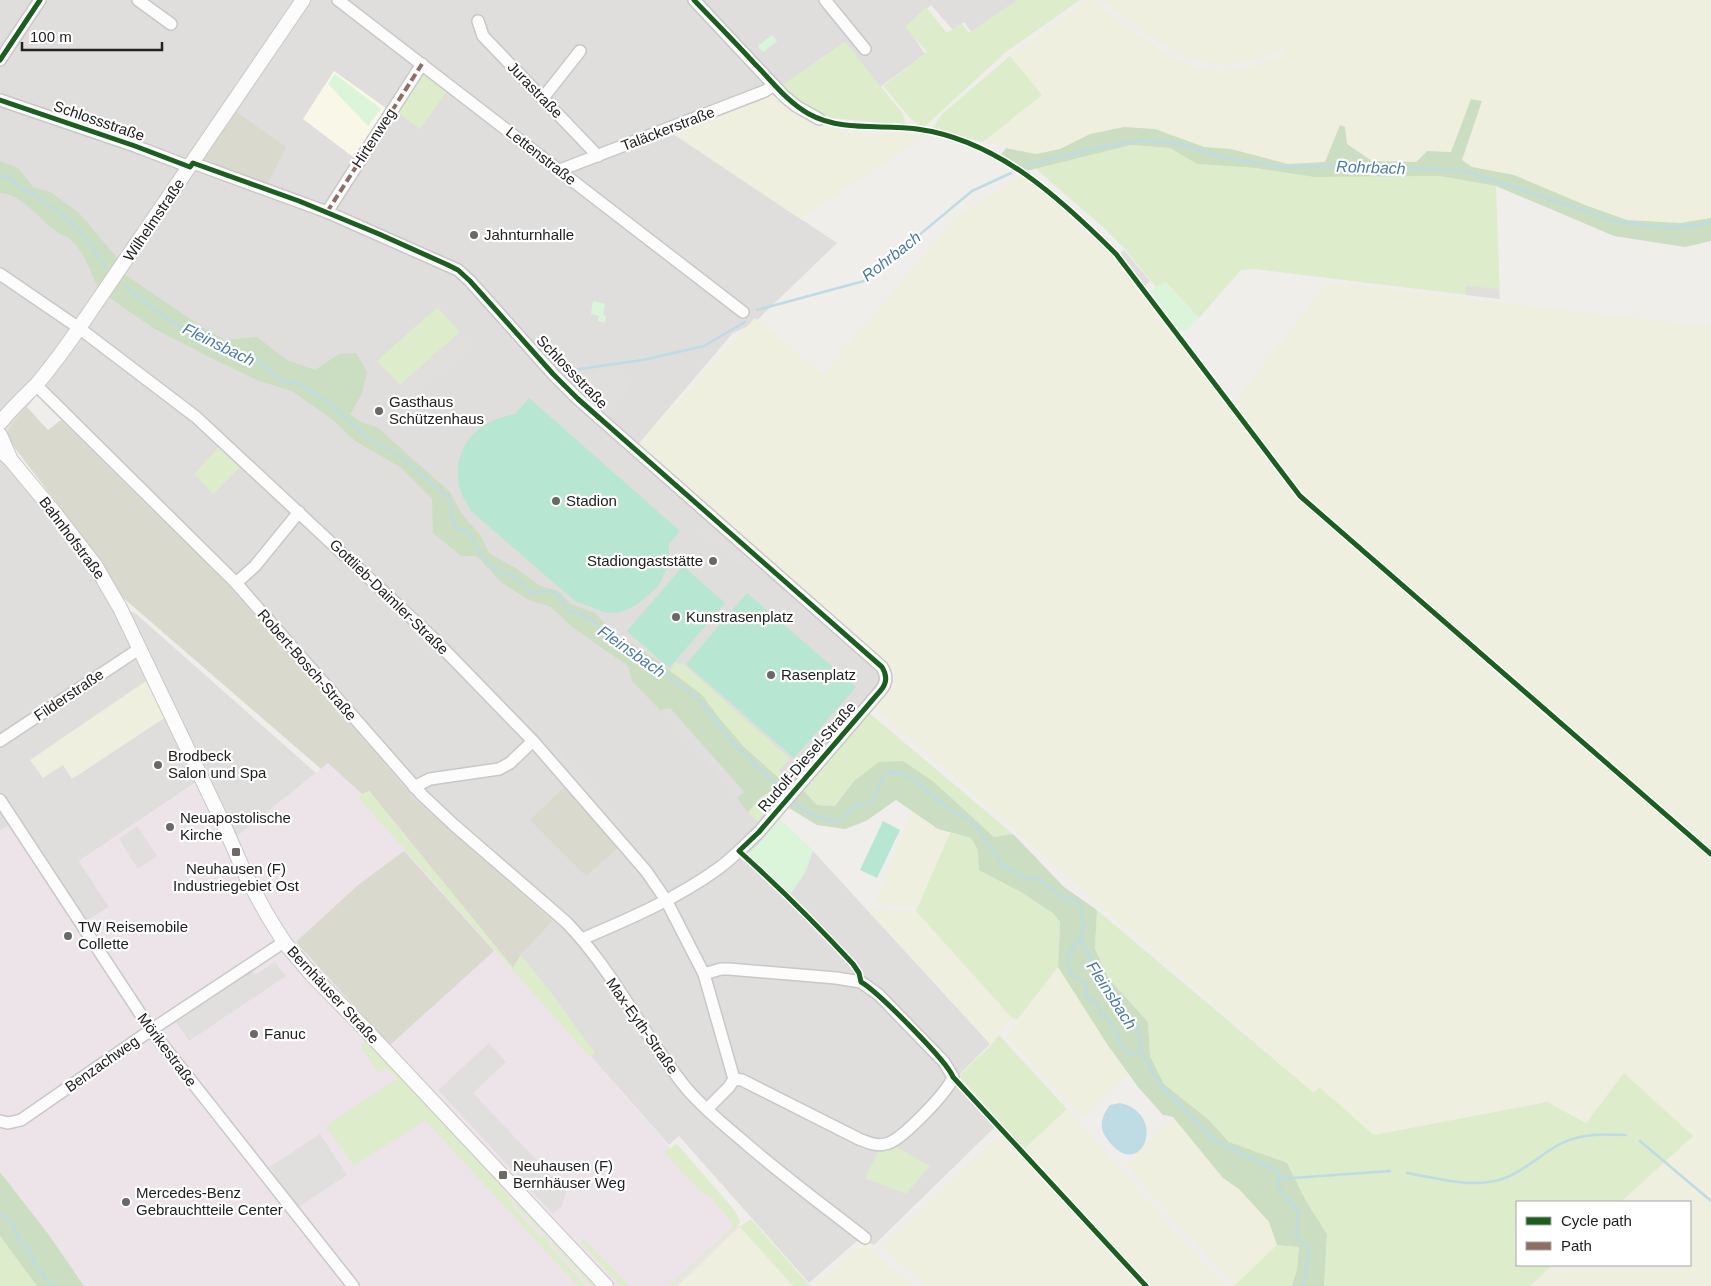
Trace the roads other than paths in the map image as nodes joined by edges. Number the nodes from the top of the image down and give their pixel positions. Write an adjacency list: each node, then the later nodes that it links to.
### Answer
1 (40, 0): 11 (street)
2 (138, 0): 8 (street)
3 (303, 0): 18 (street, Wilhelmstraße)
4 (338, 0): 12 (street, Lettenstraße)
5 (694, 0): 13 (street)
6 (825, 0): 9 (street)
7 (478, 21): 14 (street, Jurastraße)
8 (171, 24)
9 (865, 49)
10 (580, 51): 14 (street)
11 (0, 60)
12 (422, 64): 19 (street, Lettenstraße); 20 (street, Hirtenweg)
13 (774, 85): 16 (street); 17 (street, Taläckerstraße)
14 (543, 98): 17 (street, Jurastraße)
15 (0, 100): 18 (street, Schlossstraße)
16 (819, 119)
17 (598, 156): 19 (street, Taläckerstraße)
18 (191, 165): 20 (street, Schlossstraße); 23 (street, Wilhelmstraße)
19 (560, 170): 22 (street, Lettenstraße)
20 (327, 212): 32 (street, Schlossstraße)
21 (0, 274): 23 (street, Gottlieb-Daimler-Straße)
22 (743, 312)
23 (79, 328): 24 (street, Wilhelmstraße); 29 (street, Gottlieb-Daimler-Straße)
24 (36, 385): 25 (street, Wilhelmstraße); 30 (street, Robert-Bosch-Straße)
25 (6, 410): 26 (street, Wilhelmstraße)
26 (0, 423)
27 (0, 435): 28 (street, Bahnhofstraße)
28 (5, 454): 31 (street, Bahnhofstraße)
29 (299, 512): 30 (street); 34 (street, Gottlieb-Daimler-Straße)
30 (236, 583): 35 (street, Robert-Bosch-Straße)
31 (139, 649): 33 (street, Filderstraße); 39 (street, Bernhäuser Straße)
32 (886, 675): 37 (street, Rudolf-Diesel-Straße)
33 (0, 741)
34 (533, 741): 35 (street); 37 (street, Gottlieb-Daimler-Straße)
35 (414, 787): 38 (street, Robert-Bosch-Straße)
36 (0, 800): 41 (street, Mörikestraße)
37 (666, 900): 38 (street, Rudolf-Diesel-Straße); 40 (street, Gottlieb-Daimler-Straße)
38 (582, 939): 43 (street, Max-Eyth-Straße)
39 (284, 942): 41 (street, Benzachweg); 47 (street, Bernhäuser Straße)
40 (704, 974): 42 (street, Gottlieb-Daimler-Straße); 42 (street)
41 (151, 1030): 44 (street, Benzachweg); 46 (street, Mörikestraße)
42 (734, 1079): 43 (street)
43 (707, 1110): 45 (street, Max-Eyth-Straße)
44 (0, 1121)
45 (865, 1238)
46 (353, 1286)
47 (606, 1286)

